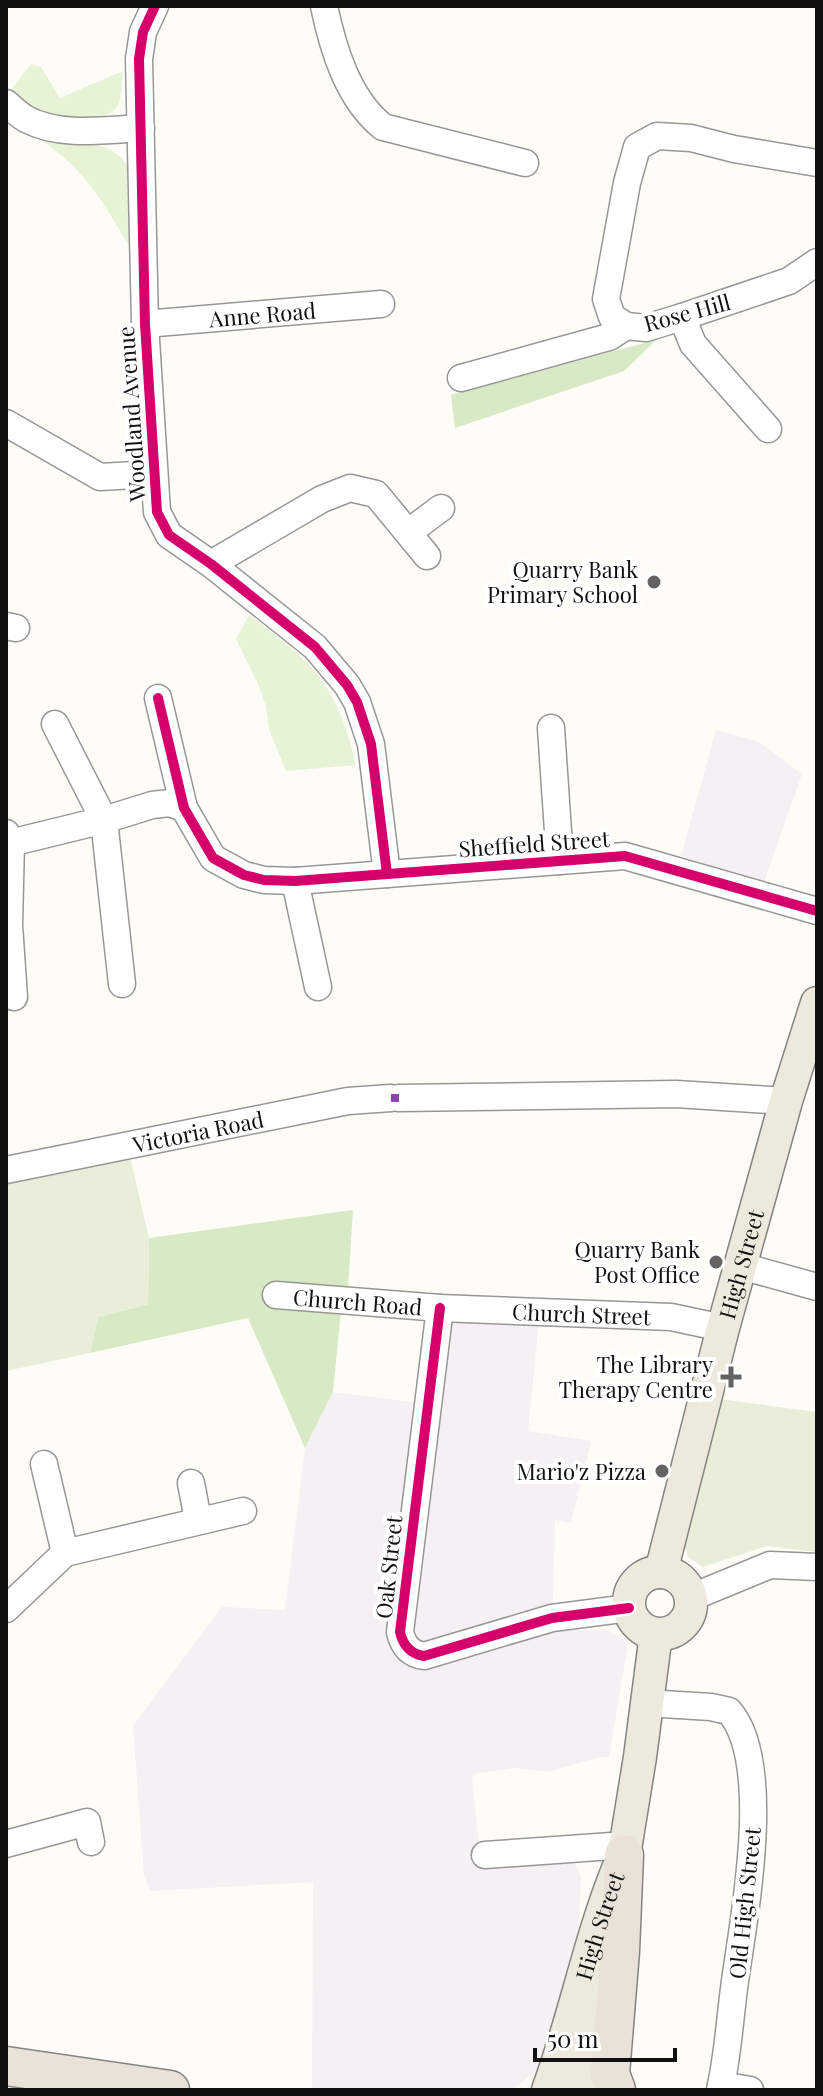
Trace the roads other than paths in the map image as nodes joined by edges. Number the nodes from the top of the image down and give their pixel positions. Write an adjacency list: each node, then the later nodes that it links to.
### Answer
1 (155, 6): 4 (street, Woodland Avenue)
2 (324, 6): 5 (street)
3 (6, 103): 4 (street)
4 (141, 128): 10 (street, Woodland Avenue)
5 (525, 163)
6 (817, 163): 11 (street)
7 (817, 262): 9 (street, Rose Hill)
8 (381, 304): 10 (street, Anne Road)
9 (682, 317): 11 (street, Rose Hill); 14 (street)
10 (145, 324): 15 (street, Woodland Avenue)
11 (626, 326): 12 (street, Rose Hill)
12 (461, 378)
13 (6, 423): 15 (street)
14 (768, 429)
15 (153, 474): 19 (street, Woodland Avenue)
16 (441, 508): 17 (street)
17 (409, 532): 18 (street); 19 (street)
18 (427, 556)
19 (211, 564): 27 (street, Woodland Avenue)
20 (158, 698): 23 (street, Sheffield Street)
21 (55, 724): 24 (street)
22 (551, 728): 26 (street, Sheffield Street)
23 (184, 808): 24 (street); 28 (street, Sheffield Street)
24 (104, 820): 25 (street); 30 (street)
25 (8, 840): 32 (street)
26 (560, 861): 27 (street, Sheffield Street); 29 (street, Sheffield Street)
27 (387, 874): 28 (street, Sheffield Street)
28 (295, 881): 31 (street)
29 (817, 911)
30 (122, 984)
31 (318, 987)
32 (14, 997)
33 (817, 1003): 34 (main road, High Street)
34 (786, 1101): 35 (street, Victoria Road); 36 (main road, High Street)
35 (6, 1170)
36 (741, 1266): 37 (street); 40 (main road, High Street)
37 (817, 1287)
38 (276, 1295): 39 (street, Church Road)
39 (440, 1308): 40 (street, Church Street); 49 (street, Oak Street)
40 (723, 1328): 47 (main road, High Street)
41 (44, 1464): 45 (street)
42 (191, 1483): 44 (street)
43 (243, 1511): 44 (street)
44 (198, 1520): 45 (street)
45 (65, 1553): 50 (street)
46 (817, 1567): 48 (street)
47 (661, 1572): 48 (main road); 49 (main road)
48 (690, 1598): 51 (main road)
49 (629, 1608): 51 (main road)
50 (6, 1609)
51 (656, 1634): 52 (main road, High Street)
52 (646, 1703): 55 (main road, High Street); 58 (street, Old High Street)
53 (91, 1842): 54 (street)
54 (6, 1844)
55 (625, 1850): 56 (street); 60 (main road, High Street); 61 (main road, High Street); 62 (highway)
56 (485, 1855)
57 (6, 2066): 59 (highway)
58 (720, 2088): 63 (street, Old High Street)
59 (170, 2090)
60 (548, 2090)
61 (579, 2090)
62 (616, 2090)
63 (750, 2090)

